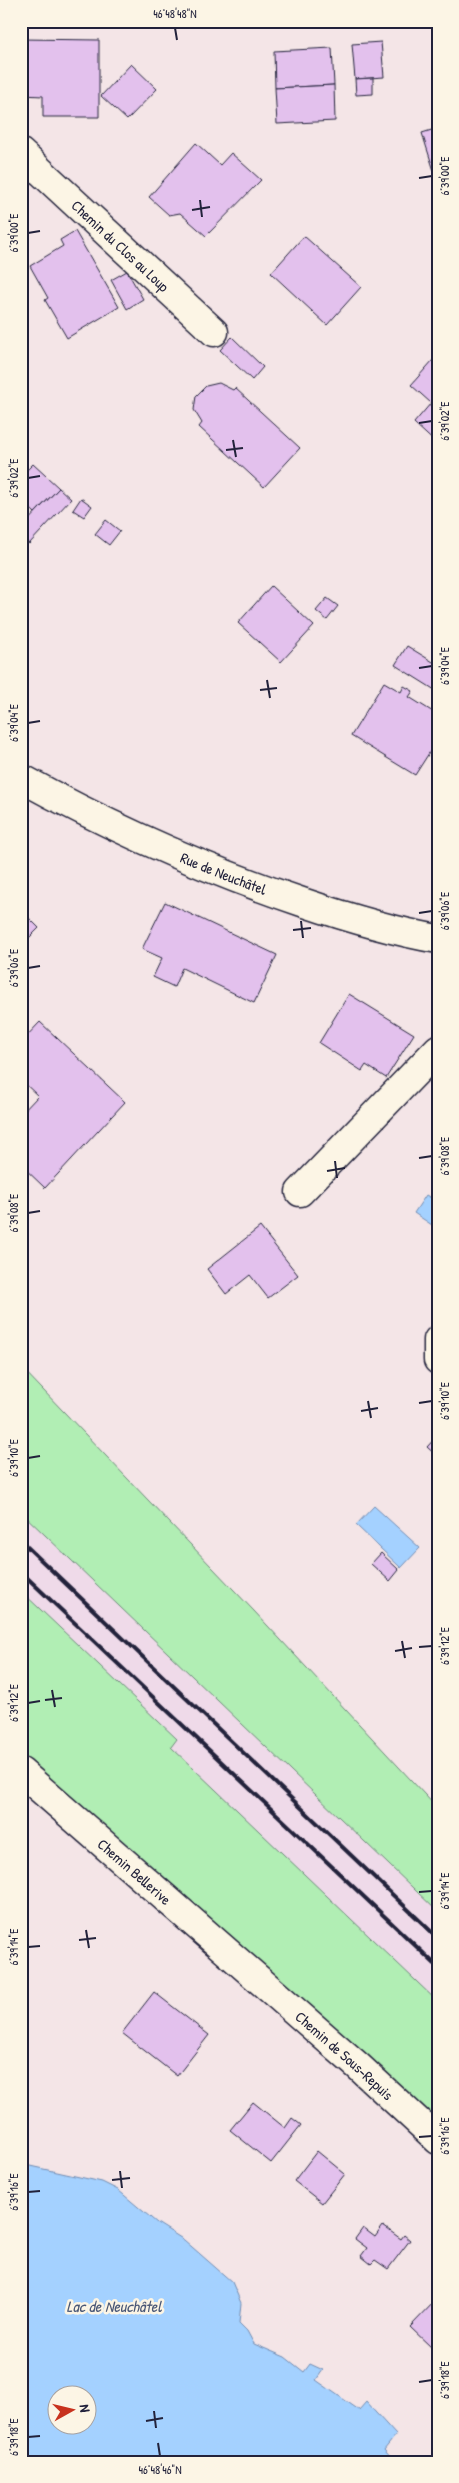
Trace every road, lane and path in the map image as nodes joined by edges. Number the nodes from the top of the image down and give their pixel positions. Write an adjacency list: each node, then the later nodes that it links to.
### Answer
1 (23, 159): 2 (street, Chemin du Clos au Loup)
2 (214, 332)
3 (21, 778): 4 (street, Rue de Neuchâtel)
4 (438, 939)
5 (438, 1049): 6 (street)
6 (300, 1192)
7 (438, 1340): 8 (street)
8 (438, 1360)
9 (21, 1772): 10 (street, Chemin Bellerive)
10 (249, 1971): 11 (street, Chemin de Sous-Repuis)
11 (438, 2140)

